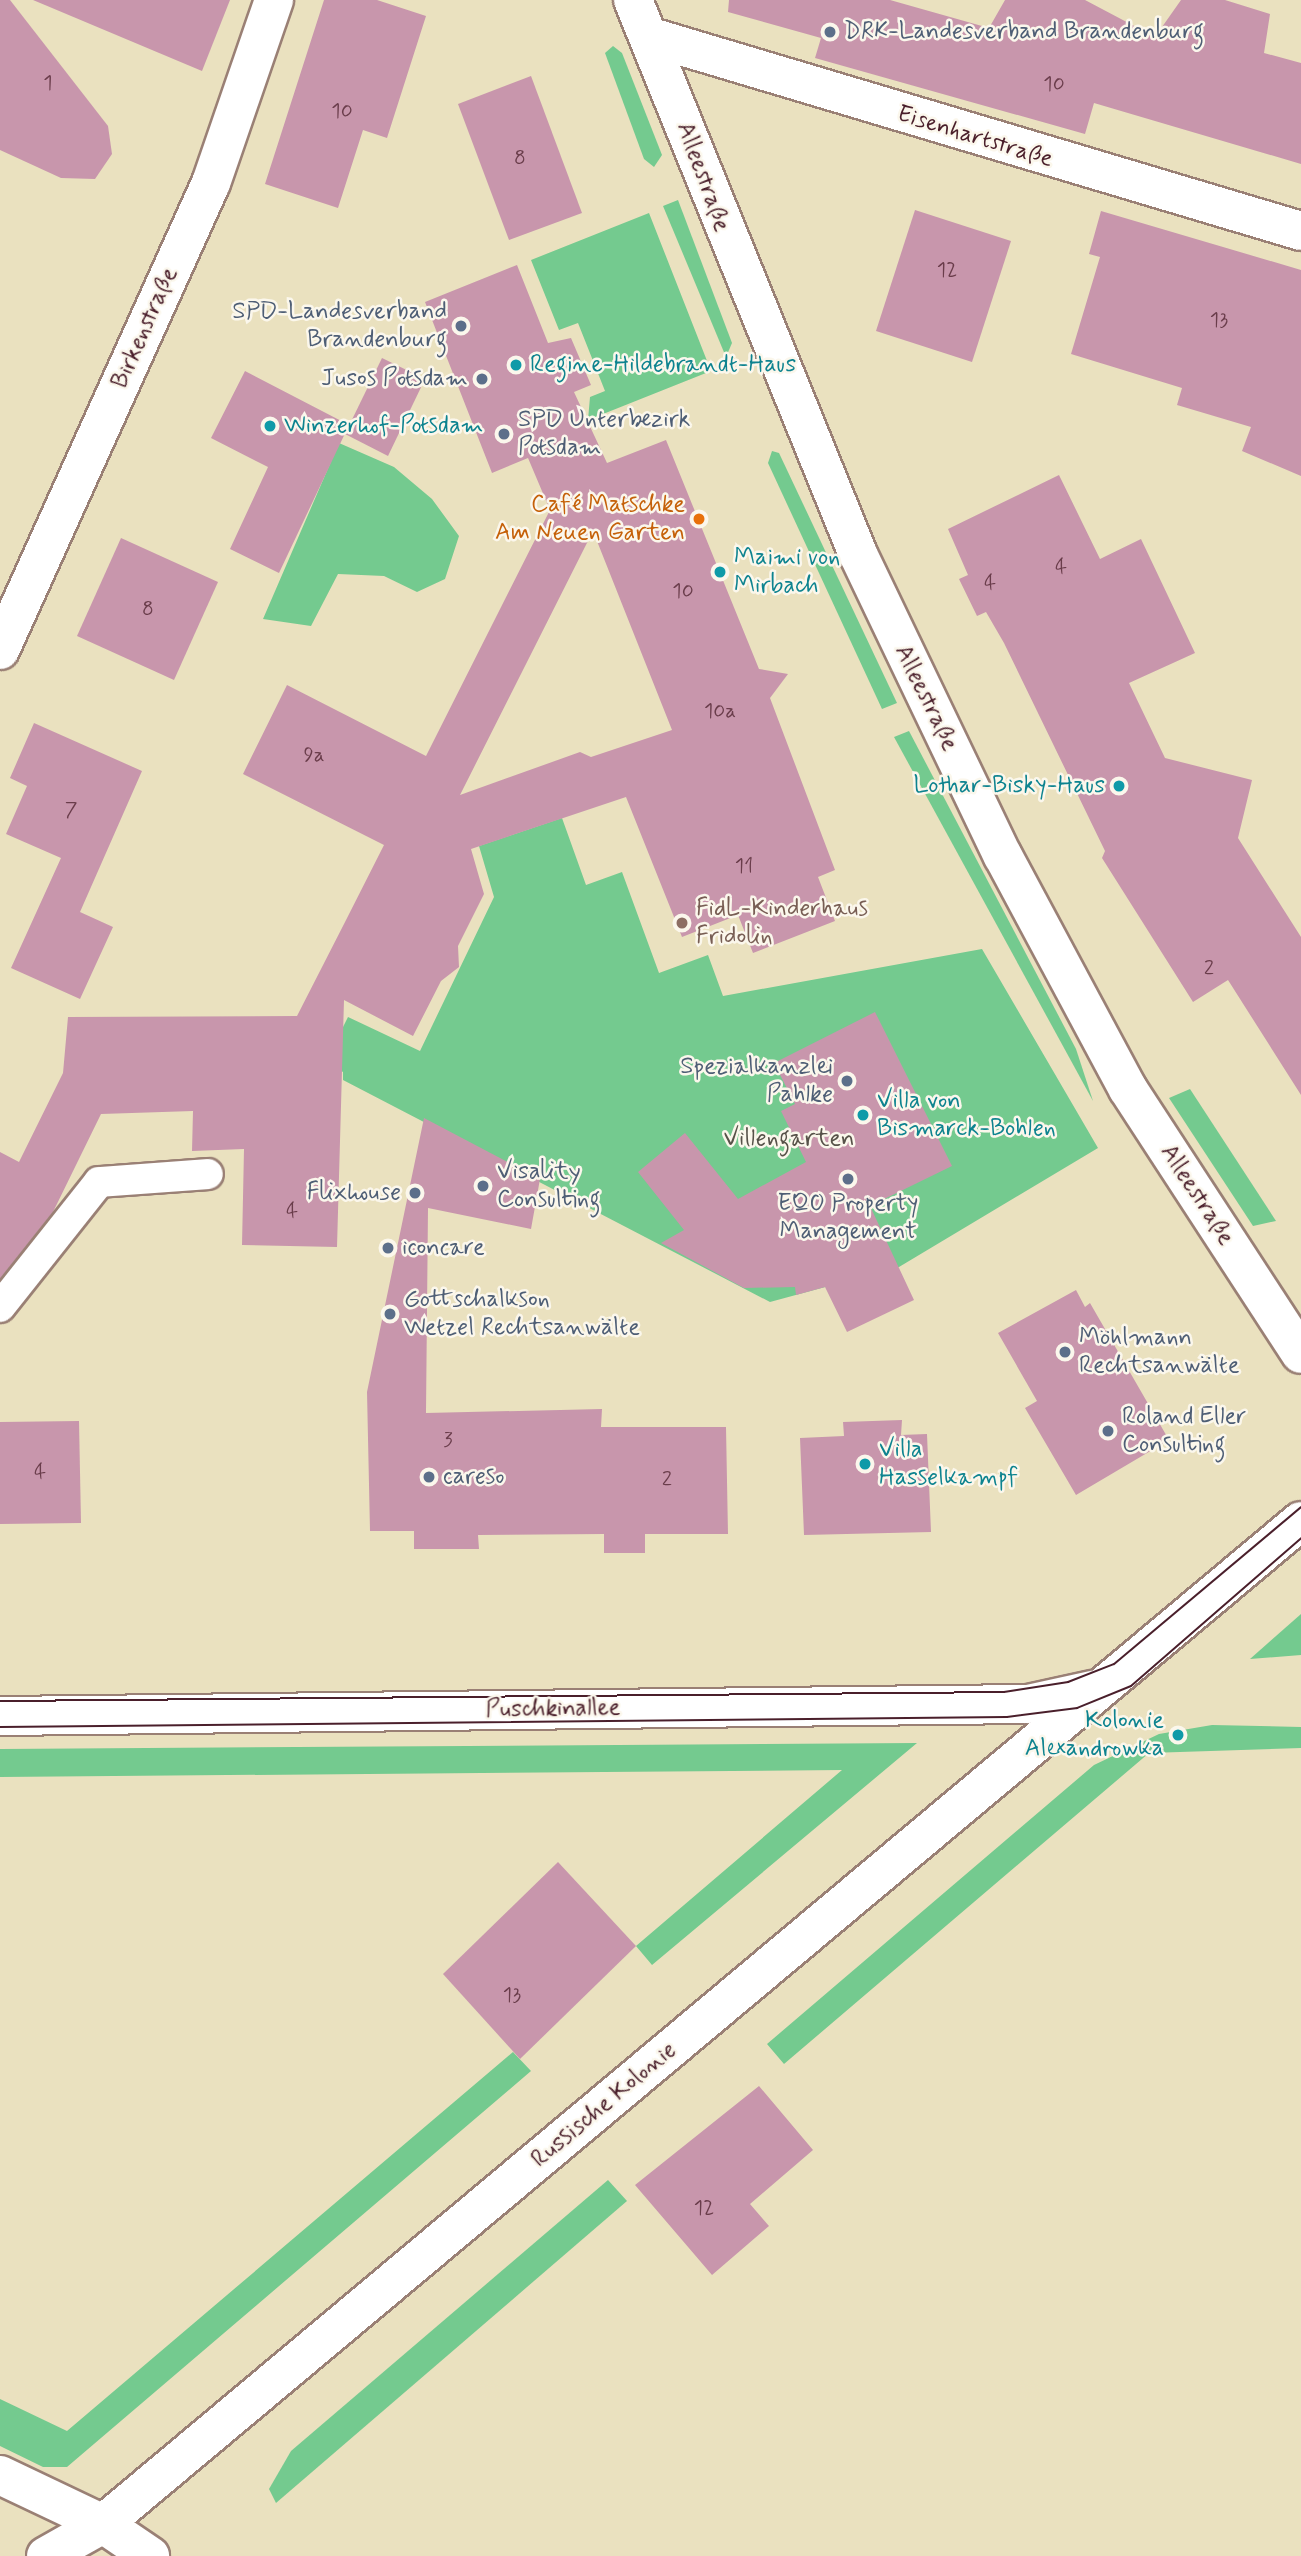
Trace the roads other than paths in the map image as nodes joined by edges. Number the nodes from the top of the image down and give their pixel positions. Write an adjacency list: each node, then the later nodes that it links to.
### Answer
1 (274, 0): 5 (street, Birkenstraße)
2 (633, 0): 3 (street, Alleestraße)
3 (651, 37): 4 (street, Eisenhartstraße); 8 (street, Alleestraße)
4 (1301, 231)
5 (0, 650)
6 (208, 1174): 7 (lane)
7 (0, 1307)
8 (1301, 1354)
9 (1301, 1521): 10 (street, Russische Kolonie)
10 (1104, 1685): 11 (street, Puschkinallee); 13 (street, Russische Kolonie)
11 (0, 1716)
12 (0, 2475): 13 (street)
13 (103, 2524): 14 (street, Russische Kolonie); 15 (street)
14 (46, 2556)
15 (150, 2556)

